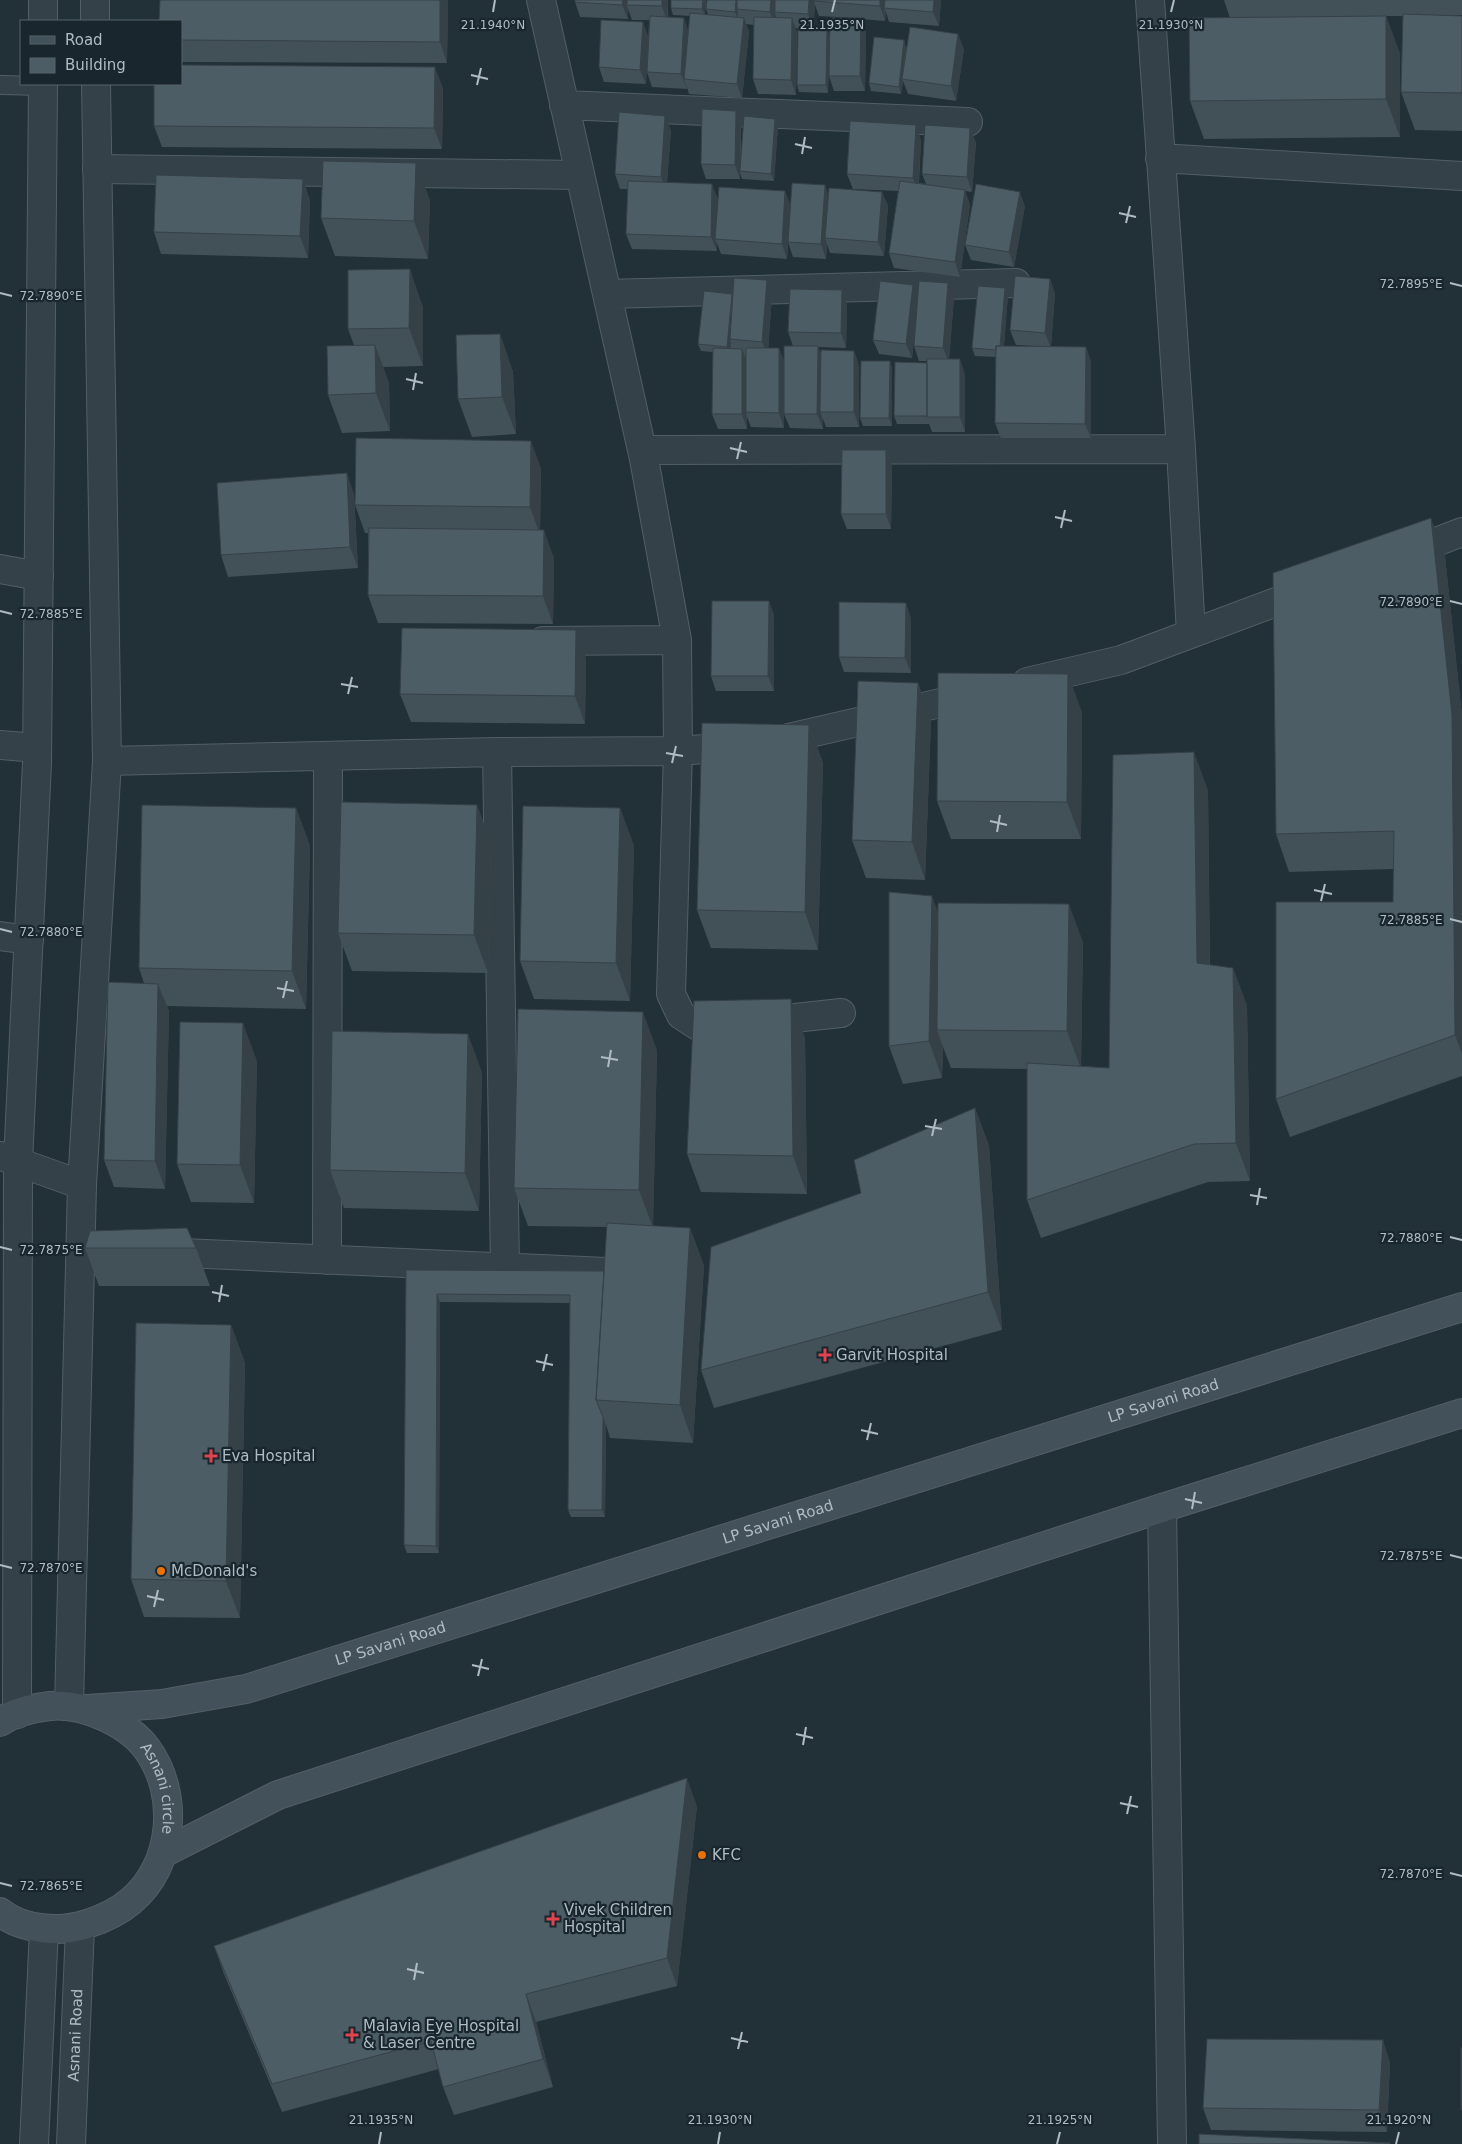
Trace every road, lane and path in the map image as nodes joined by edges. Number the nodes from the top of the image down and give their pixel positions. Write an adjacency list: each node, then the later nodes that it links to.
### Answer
1 (43, 0): 5 (street)
2 (95, 0): 6 (street)
3 (541, 0): 10 (street)
4 (1150, 0): 12 (street)
5 (43, 20)
6 (96, 20)
7 (0, 85): 8 (lane)
8 (42, 85): 23 (street)
9 (96, 85): 13 (street)
10 (564, 104): 11 (street); 14 (street)
11 (968, 122)
12 (1160, 158): 15 (street); 18 (street)
13 (97, 169): 14 (street); 33 (street)
14 (580, 175): 17 (street)
15 (1462, 176)
16 (1016, 283): 17 (street)
17 (606, 294): 19 (street)
18 (1181, 449): 19 (street); 25 (street)
19 (642, 450): 26 (street)
20 (1462, 532): 21 (street)
21 (1378, 564)
22 (0, 569): 23 (street)
23 (39, 576): 29 (street)
24 (1331, 581): 25 (street)
25 (1191, 634): 30 (street)
26 (677, 640): 27 (street); 30 (street)
27 (521, 641)
28 (0, 745): 29 (street)
29 (37, 748): 35 (street)
30 (678, 751): 31 (street); 36 (street)
31 (497, 752): 32 (street); 43 (street)
32 (328, 756): 33 (street); 42 (street)
33 (106, 761): 38 (street)
34 (0, 936): 35 (street)
35 (29, 940): 37 (street)
36 (841, 1013)
37 (9, 1158): 38 (street); 48 (street)
38 (82, 1185): 39 (street)
39 (80, 1249): 40 (street); 49 (street)
40 (110, 1250)
41 (139, 1251): 42 (street)
42 (327, 1260): 43 (street)
43 (505, 1268): 44 (street)
44 (606, 1272)
45 (1462, 1307): 49 (main road, LP Savani Road)
46 (1462, 1414): 47 (main road)
47 (1162, 1508): 51 (main road); 57 (street)
48 (9, 1533): 50 (street)
49 (78, 1708): 50 (main road, Asnani circle); 51 (main road, Asnani circle)
50 (9, 1718)
51 (163, 1853): 53 (main road, Asnani circle)
52 (1, 1915): 54 (main road, Asnani circle)
53 (80, 1927): 54 (main road, Asnani circle); 56 (street, Asnani Road)
54 (44, 1929): 55 (street)
55 (34, 2144)
56 (71, 2144)
57 (1172, 2144)

